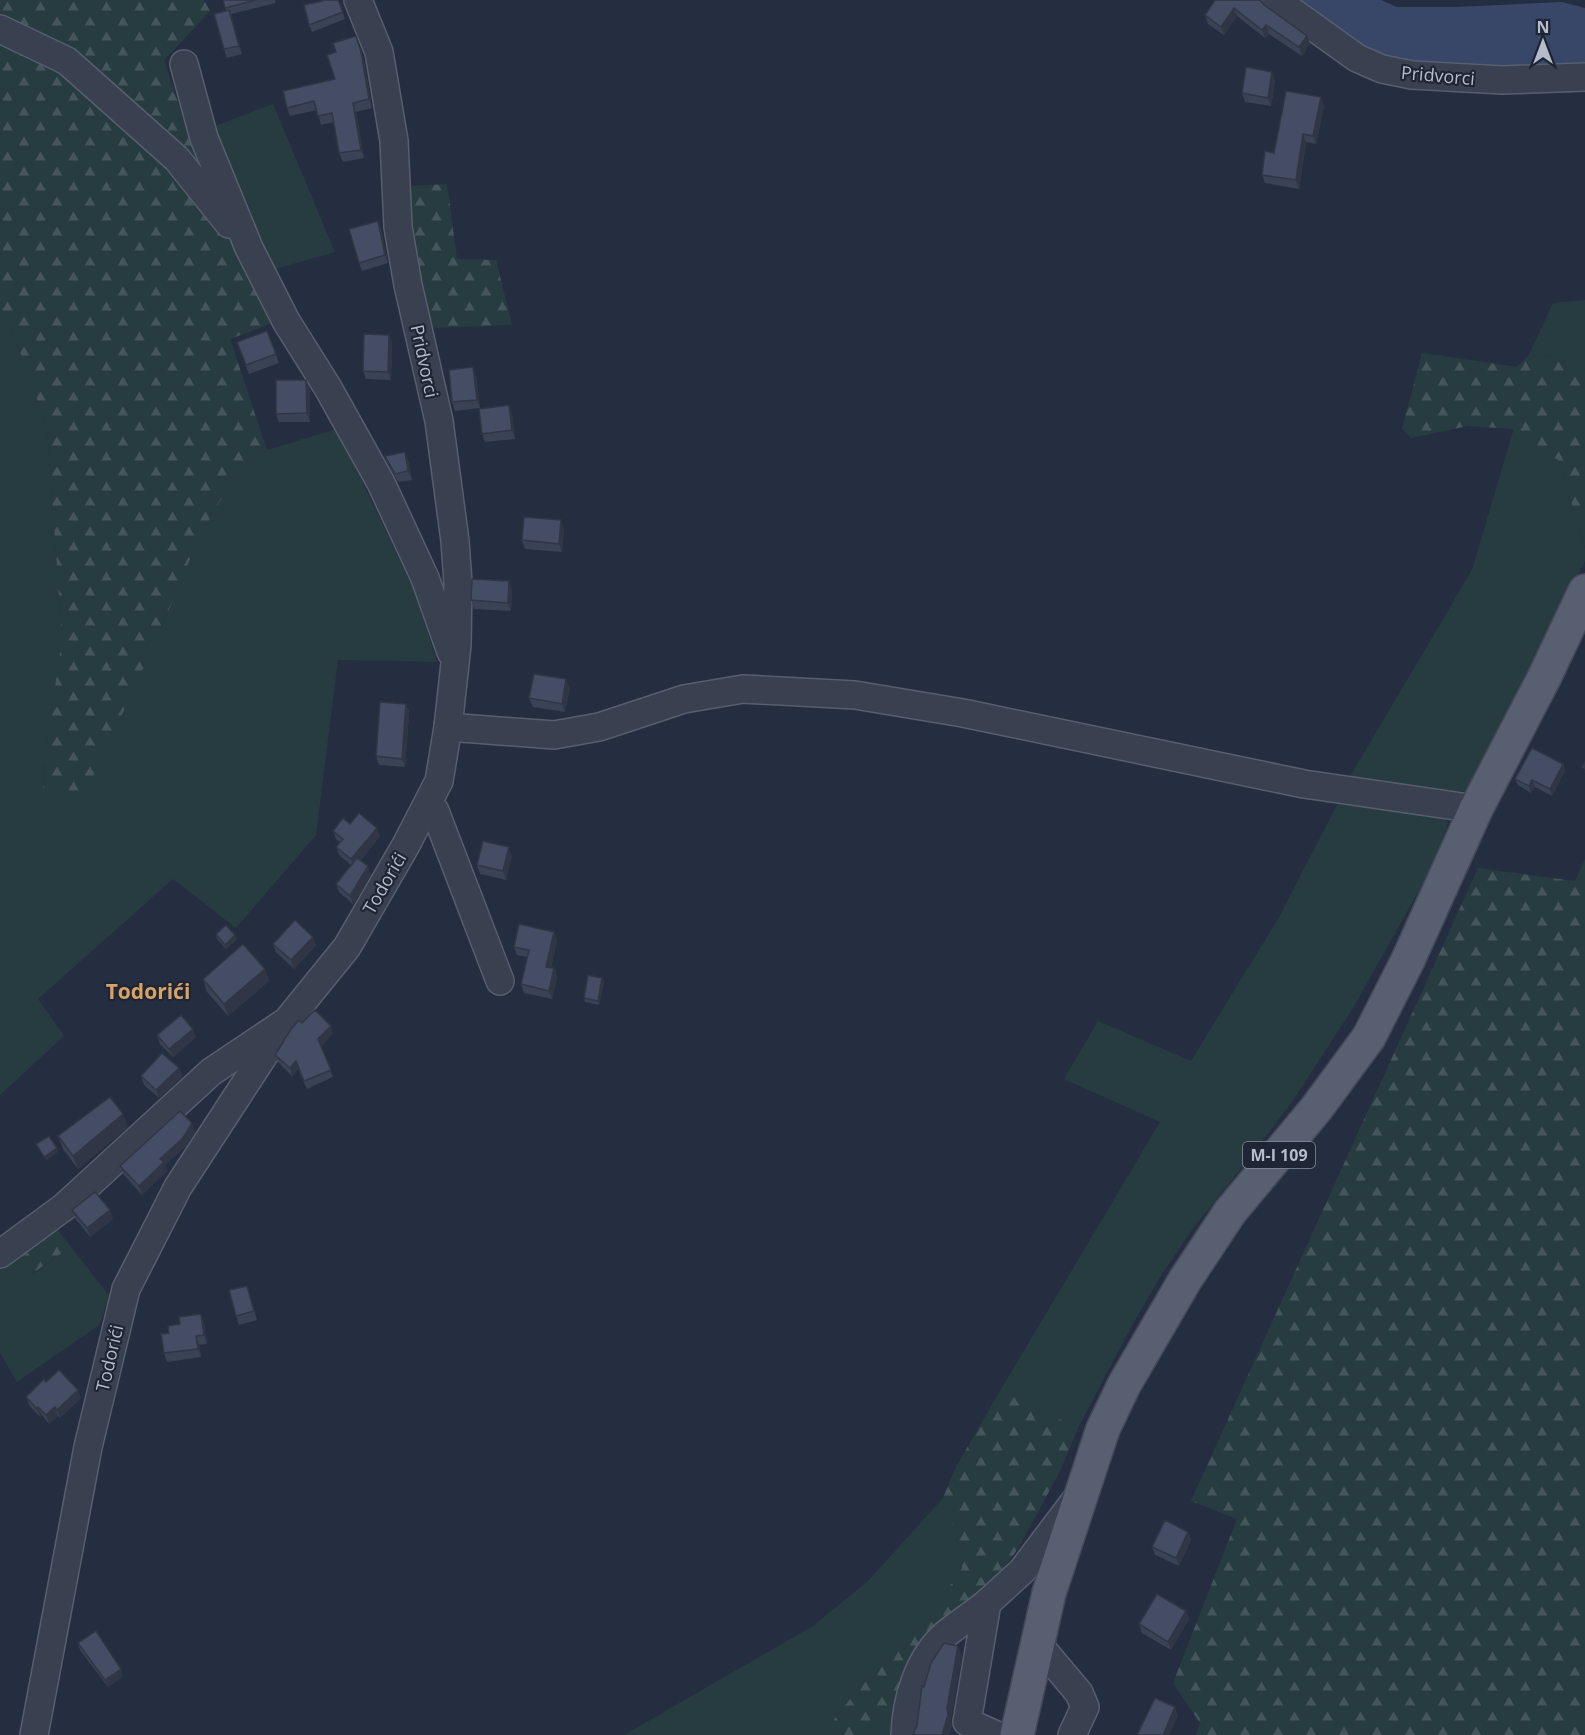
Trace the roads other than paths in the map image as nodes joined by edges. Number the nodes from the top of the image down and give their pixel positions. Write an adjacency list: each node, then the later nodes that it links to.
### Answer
1 (358, 0): 8 (street, Pridvorci)
2 (1276, 0): 5 (street, Pridvorci)
3 (0, 29): 6 (street)
4 (184, 64): 6 (street)
5 (1585, 77)
6 (249, 248): 8 (street)
7 (1585, 591): 11 (main road, M-I 109)
8 (455, 665): 9 (street, Pridvorci)
9 (448, 728): 10 (street, Todorići); 11 (street)
10 (429, 803): 12 (street); 13 (street, Todorići)
11 (1476, 809): 15 (main road, M-I 109)
12 (500, 981)
13 (287, 1021): 14 (street, Todorići); 19 (street, Todorići)
14 (0, 1254)
15 (1080, 1494): 16 (street); 17 (main road, M-I 109)
16 (987, 1604): 18 (street); 20 (street)
17 (1037, 1643): 22 (main road, M-I 109); 23 (street)
18 (964, 1728): 21 (street)
19 (34, 1735)
20 (905, 1735)
21 (996, 1735)
22 (1017, 1735)
23 (1072, 1735)

